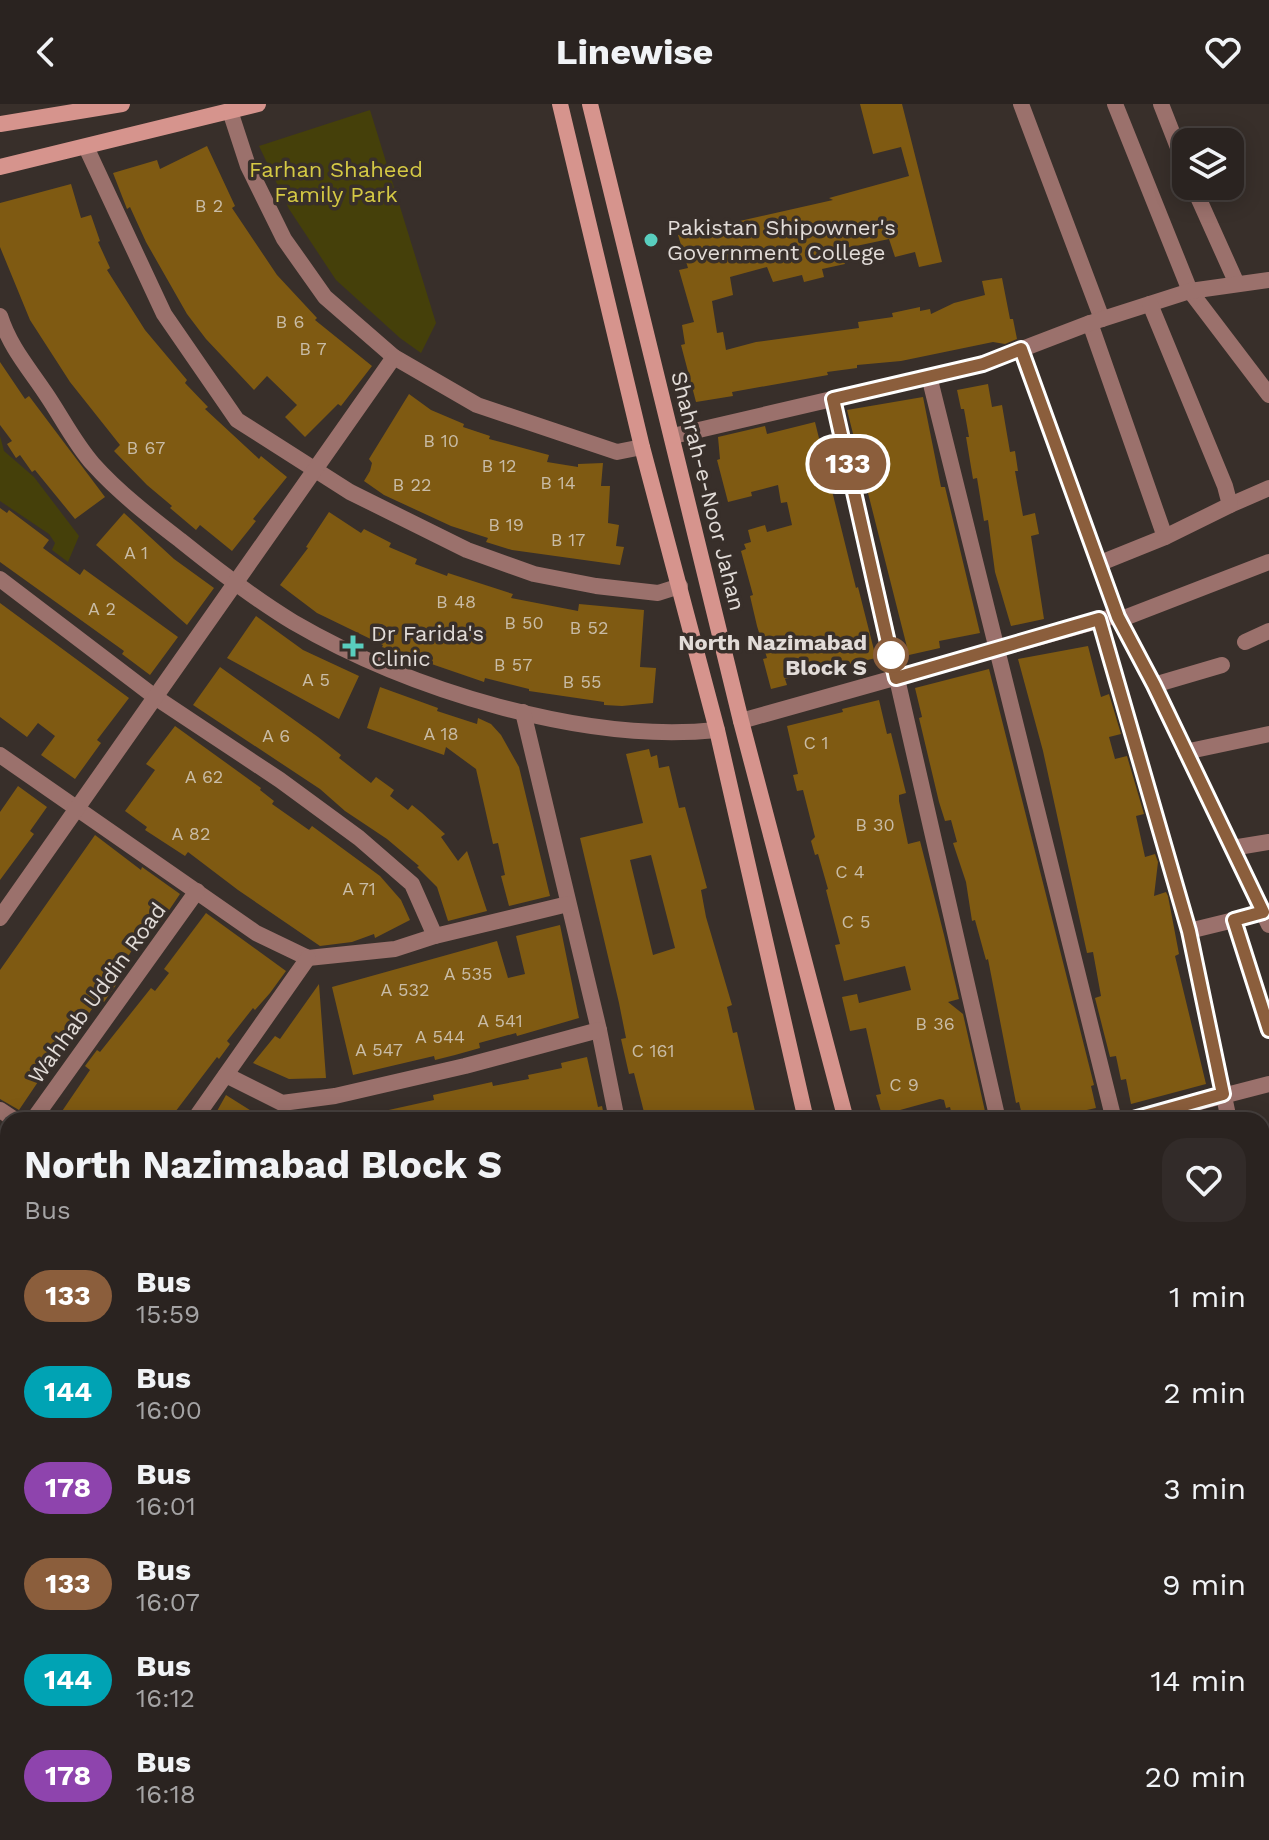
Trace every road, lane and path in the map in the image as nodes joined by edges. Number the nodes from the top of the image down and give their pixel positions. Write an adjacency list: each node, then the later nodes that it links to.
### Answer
1 (122, 104): 8 (main road)
2 (258, 104): 9 (main road)
3 (560, 104): 28 (main road)
4 (590, 104): 27 (main road, Shahrah-e-Noor Jahan)
5 (1021, 104): 20 (street)
6 (1115, 104): 17 (street)
7 (1161, 104): 11 (street)
8 (73, 108): 10 (main road)
9 (230, 111): 12 (main road); 23 (street)
10 (0, 124)
11 (1172, 132)
12 (86, 147): 13 (main road); 29 (street)
13 (0, 167)
14 (1199, 200): 16 (street)
15 (1269, 280): 16 (street)
16 (1237, 284): 17 (street)
17 (1190, 291): 18 (street); 25 (street)
18 (1150, 304): 20 (street); 31 (street)
19 (0, 316): 21 (street)
20 (1096, 321): 22 (street); 32 (street)
21 (4, 341): 36 (street)
22 (1021, 349): 24 (street); 34 (street)
23 (394, 357): 28 (street); 29 (street)
24 (929, 376): 26 (street); 42 (street)
25 (1269, 395)
26 (833, 399): 27 (street); 44 (street)
27 (673, 436): 48 (main road, Shahrah-e-Noor Jahan)
28 (642, 447): 37 (main road)
29 (314, 471): 36 (street); 37 (street)
30 (1269, 488): 31 (street)
31 (1230, 505): 32 (street)
32 (1165, 537): 34 (street)
33 (1269, 562): 38 (street)
34 (1098, 564): 38 (street)
35 (0, 579): 46 (street)
36 (235, 584): 46 (street); 47 (street)
37 (680, 586): 49 (main road)
38 (1118, 618): 39 (street); 45 (street)
39 (1099, 619): 42 (street); 61 (street)
40 (1269, 631): 41 (street)
41 (1245, 642)
42 (998, 650): 44 (street); 75 (street)
43 (1222, 665): 45 (street)
44 (896, 678): 48 (street); 74 (street)
45 (1154, 685): 51 (street)
46 (155, 697): 53 (street); 62 (street)
47 (523, 712): 49 (street); 57 (street)
48 (741, 721): 73 (main road, Shahrah-e-Noor Jahan)
49 (717, 730): 72 (main road)
50 (1269, 734): 51 (street)
51 (1185, 752): 55 (street)
52 (0, 755): 53 (street)
53 (77, 808): 56 (street); 58 (street)
54 (1269, 842): 55 (street)
55 (1232, 848): 59 (street)
56 (197, 891): 63 (street); 69 (street, Wahhab Uddin Road)
57 (568, 904): 62 (street); 64 (street)
58 (0, 918)
59 (1266, 918): 60 (street)
60 (1234, 920): 61 (street); 65 (street)
61 (1189, 931): 68 (street)
62 (435, 936): 63 (street)
63 (308, 958): 66 (street)
64 (599, 1030): 66 (street); 71 (street)
65 (1269, 1030)
66 (226, 1075): 70 (street)
67 (1269, 1084): 68 (street)
68 (1223, 1094): 76 (street); 77 (street)
69 (39, 1112)
70 (200, 1112)
71 (615, 1112)
72 (804, 1112)
73 (844, 1112)
74 (996, 1112)
75 (1112, 1112)
76 (1159, 1112)
77 (1227, 1112)

